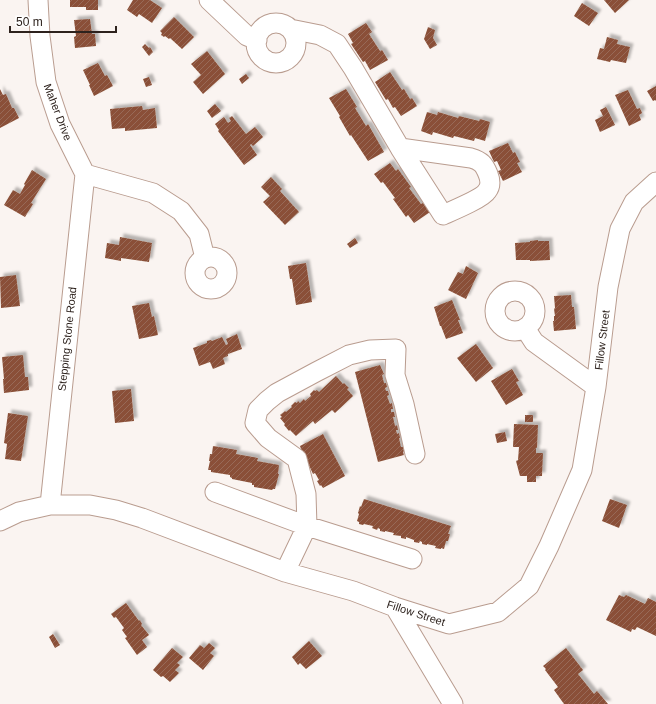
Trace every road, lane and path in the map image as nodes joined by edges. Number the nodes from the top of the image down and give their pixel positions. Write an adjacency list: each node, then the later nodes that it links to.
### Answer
1 (38, 0): 6 (street, Maher Drive)
2 (209, 0): 4 (street)
3 (290, 29): 4 (street); 4 (street); 5 (street)
4 (257, 40)
5 (400, 148): 5 (street)
6 (84, 174): 8 (street); 13 (street, Stepping Stone Road)
7 (656, 182): 10 (street, Fillow Street)
8 (205, 258)
9 (525, 328): 10 (street)
10 (596, 387): 18 (street, Fillow Street)
11 (415, 454): 15 (street)
12 (215, 492): 15 (street)
13 (50, 505): 14 (street, Fillow Street); 17 (street, Fillow Street)
14 (0, 522)
15 (307, 526): 16 (street); 17 (street)
16 (412, 559)
17 (286, 572): 18 (street, Fillow Street)
18 (395, 607): 19 (street)
19 (453, 704)

